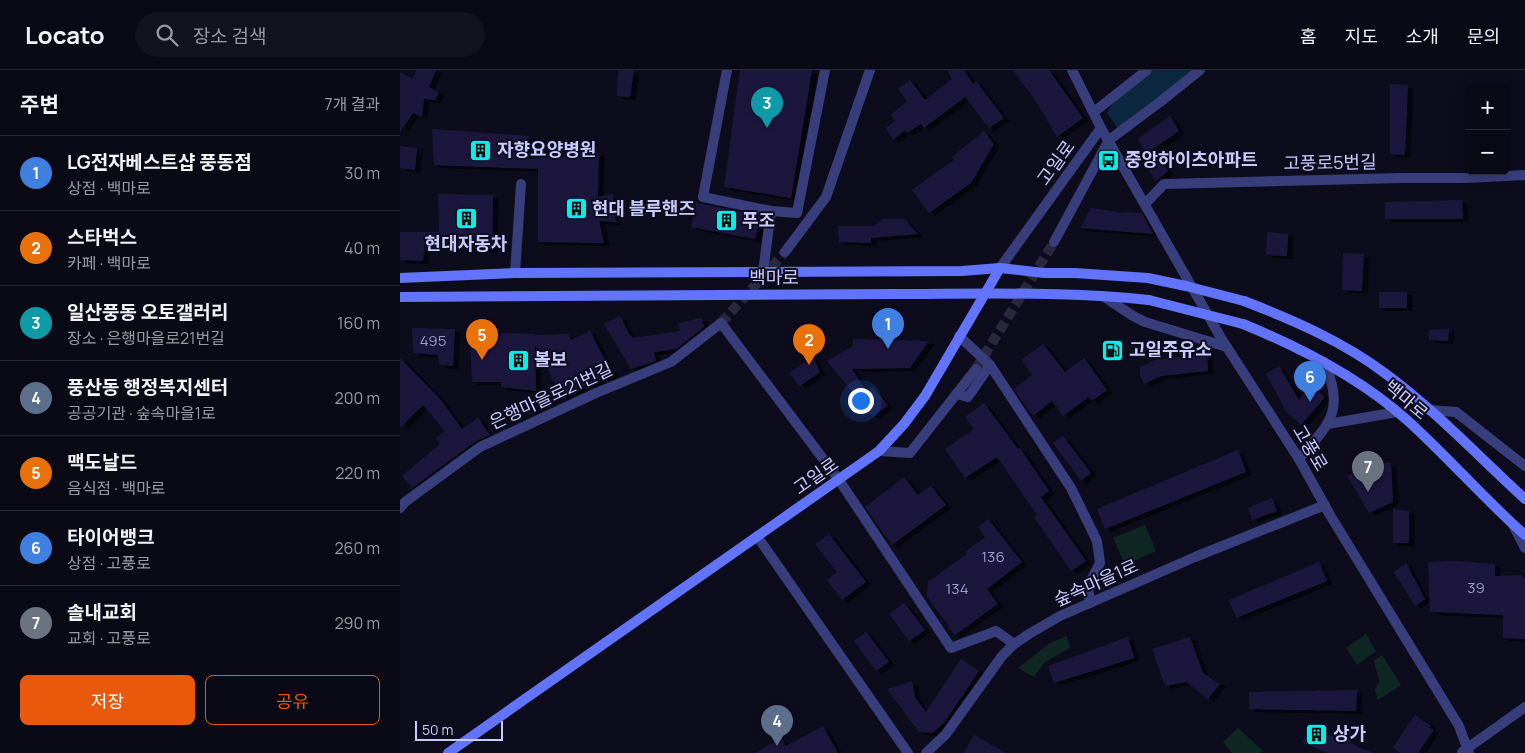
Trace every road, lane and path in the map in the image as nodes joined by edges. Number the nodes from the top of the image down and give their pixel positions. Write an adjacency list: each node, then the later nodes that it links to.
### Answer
1 (727, 70): 13 (street)
2 (825, 70): 13 (street)
3 (870, 70): 15 (street)
4 (1072, 70): 7 (street)
5 (1147, 70): 7 (street)
6 (1200, 70): 9 (street)
7 (1094, 112): 8 (street, 고풍로)
8 (1101, 128): 9 (street, 고풍로); 16 (street, 고일로)
9 (1109, 140): 12 (street, 고풍로); 14 (street)
10 (1525, 175): 12 (street, 고풍로5번길)
11 (521, 184): 18 (street)
12 (1146, 204): 24 (street, 고풍로)
13 (771, 211): 17 (street)
14 (1054, 242)
15 (785, 252)
16 (1000, 268): 17 (main road, 백마로); 20 (main road, 고일로); 29 (main road, 백마로, bridge)
17 (763, 272): 18 (main road, 백마로)
18 (515, 273): 19 (main road, 백마로)
19 (400, 278)
20 (983, 294): 21 (main road, 백마로); 22 (main road, 백마로); 23 (main road, 고일로)
21 (1103, 296): 24 (street); 25 (main road, 백마로, bridge)
22 (400, 297)
23 (959, 336): 26 (street); 32 (main road, 고일로)
24 (1228, 347): 33 (street, 고풍로)
25 (1324, 362): 30 (main road, 백마로); 31 (street)
26 (990, 365): 28 (street); 43 (street)
27 (976, 369): 28 (street)
28 (956, 394): 32 (street)
29 (1429, 410): 34 (street); 36 (main road, 백마로)
30 (1397, 412): 31 (street); 39 (main road, 백마로)
31 (1328, 424): 33 (street)
32 (879, 451): 35 (main road, 고일로)
33 (1299, 459): 38 (street, 고풍로)
34 (1525, 466)
35 (839, 480): 37 (street, 은행마을로21번길); 41 (main road, 고일로); 44 (street)
36 (1525, 498)
37 (402, 502)
38 (1325, 505): 43 (street, 숲속마을1로); 46 (street, 고풍로)
39 (1513, 524): 40 (main road, 백마로); 42 (street)
40 (1525, 535)
41 (757, 536): 47 (main road, 고일로); 48 (street)
42 (1525, 548)
43 (1090, 603): 44 (street, 숲속마을1로)
44 (1014, 644): 49 (street, 숲속마을1로)
45 (1525, 707): 46 (street)
46 (1466, 752)
47 (448, 753)
48 (908, 753)
49 (926, 753)

